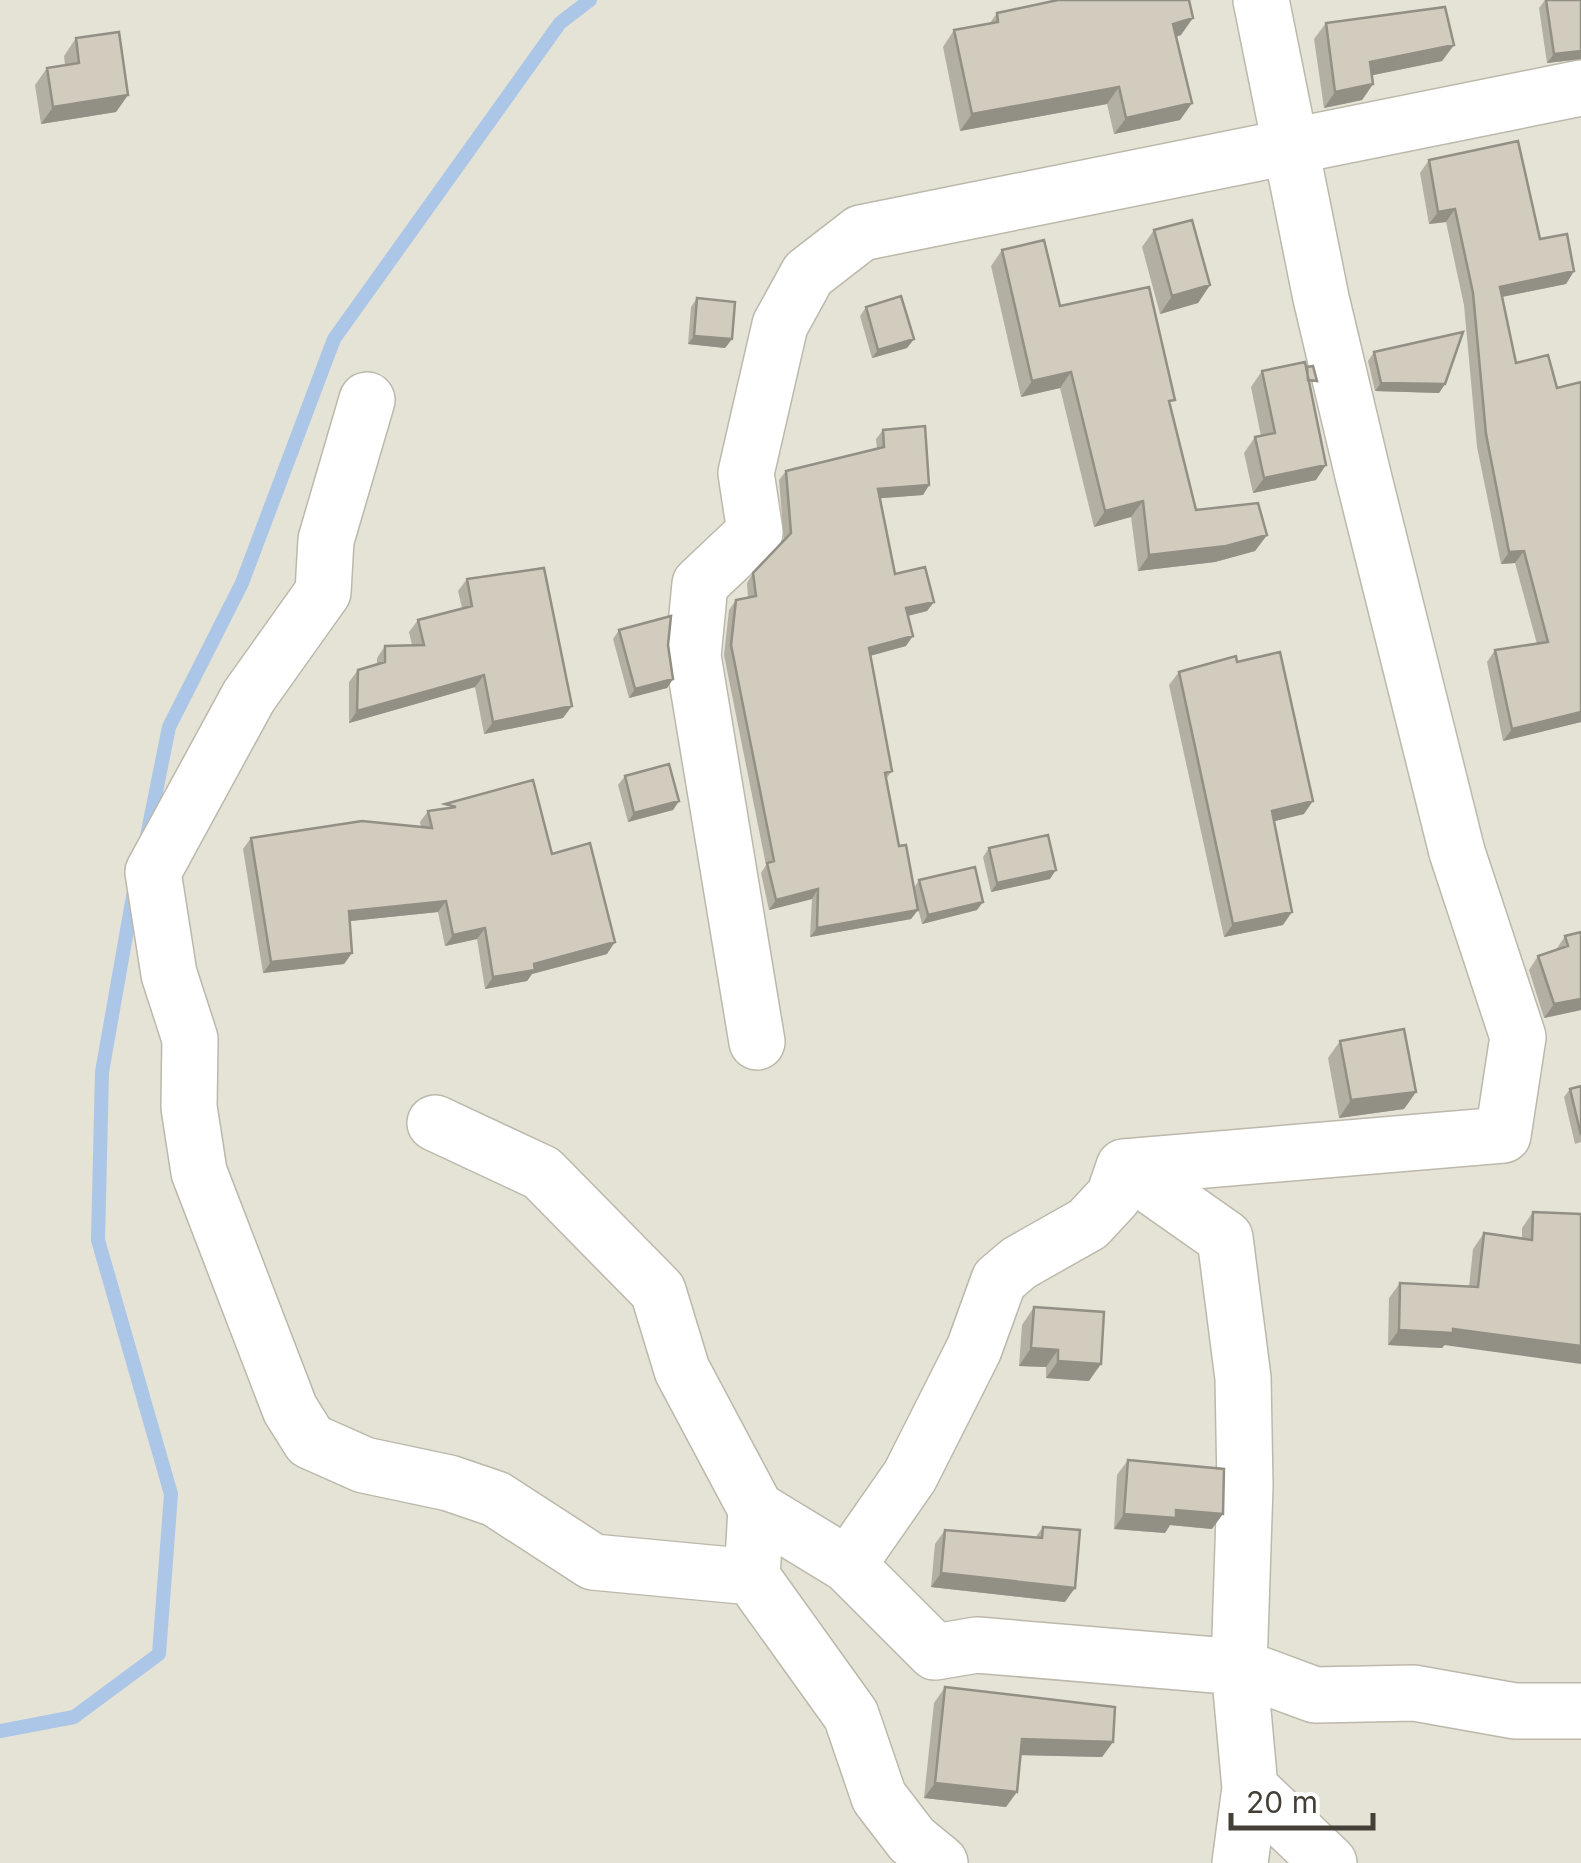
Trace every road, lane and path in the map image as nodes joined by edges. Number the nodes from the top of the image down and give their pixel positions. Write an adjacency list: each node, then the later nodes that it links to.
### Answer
1 (1261, 0): 3 (street)
2 (1581, 88): 3 (street)
3 (1291, 150): 5 (street); 7 (street)
4 (367, 400): 10 (street)
5 (757, 1042)
6 (435, 1123): 8 (street)
7 (1124, 1168): 9 (street); 11 (street)
8 (756, 1509): 9 (street); 10 (street)
9 (848, 1565): 11 (street)
10 (752, 1577): 14 (street)
11 (1239, 1667): 12 (street); 13 (street)
12 (1581, 1710)
13 (1250, 1788): 15 (street); 16 (street)
14 (940, 1863)
15 (1240, 1863)
16 (1329, 1863)

